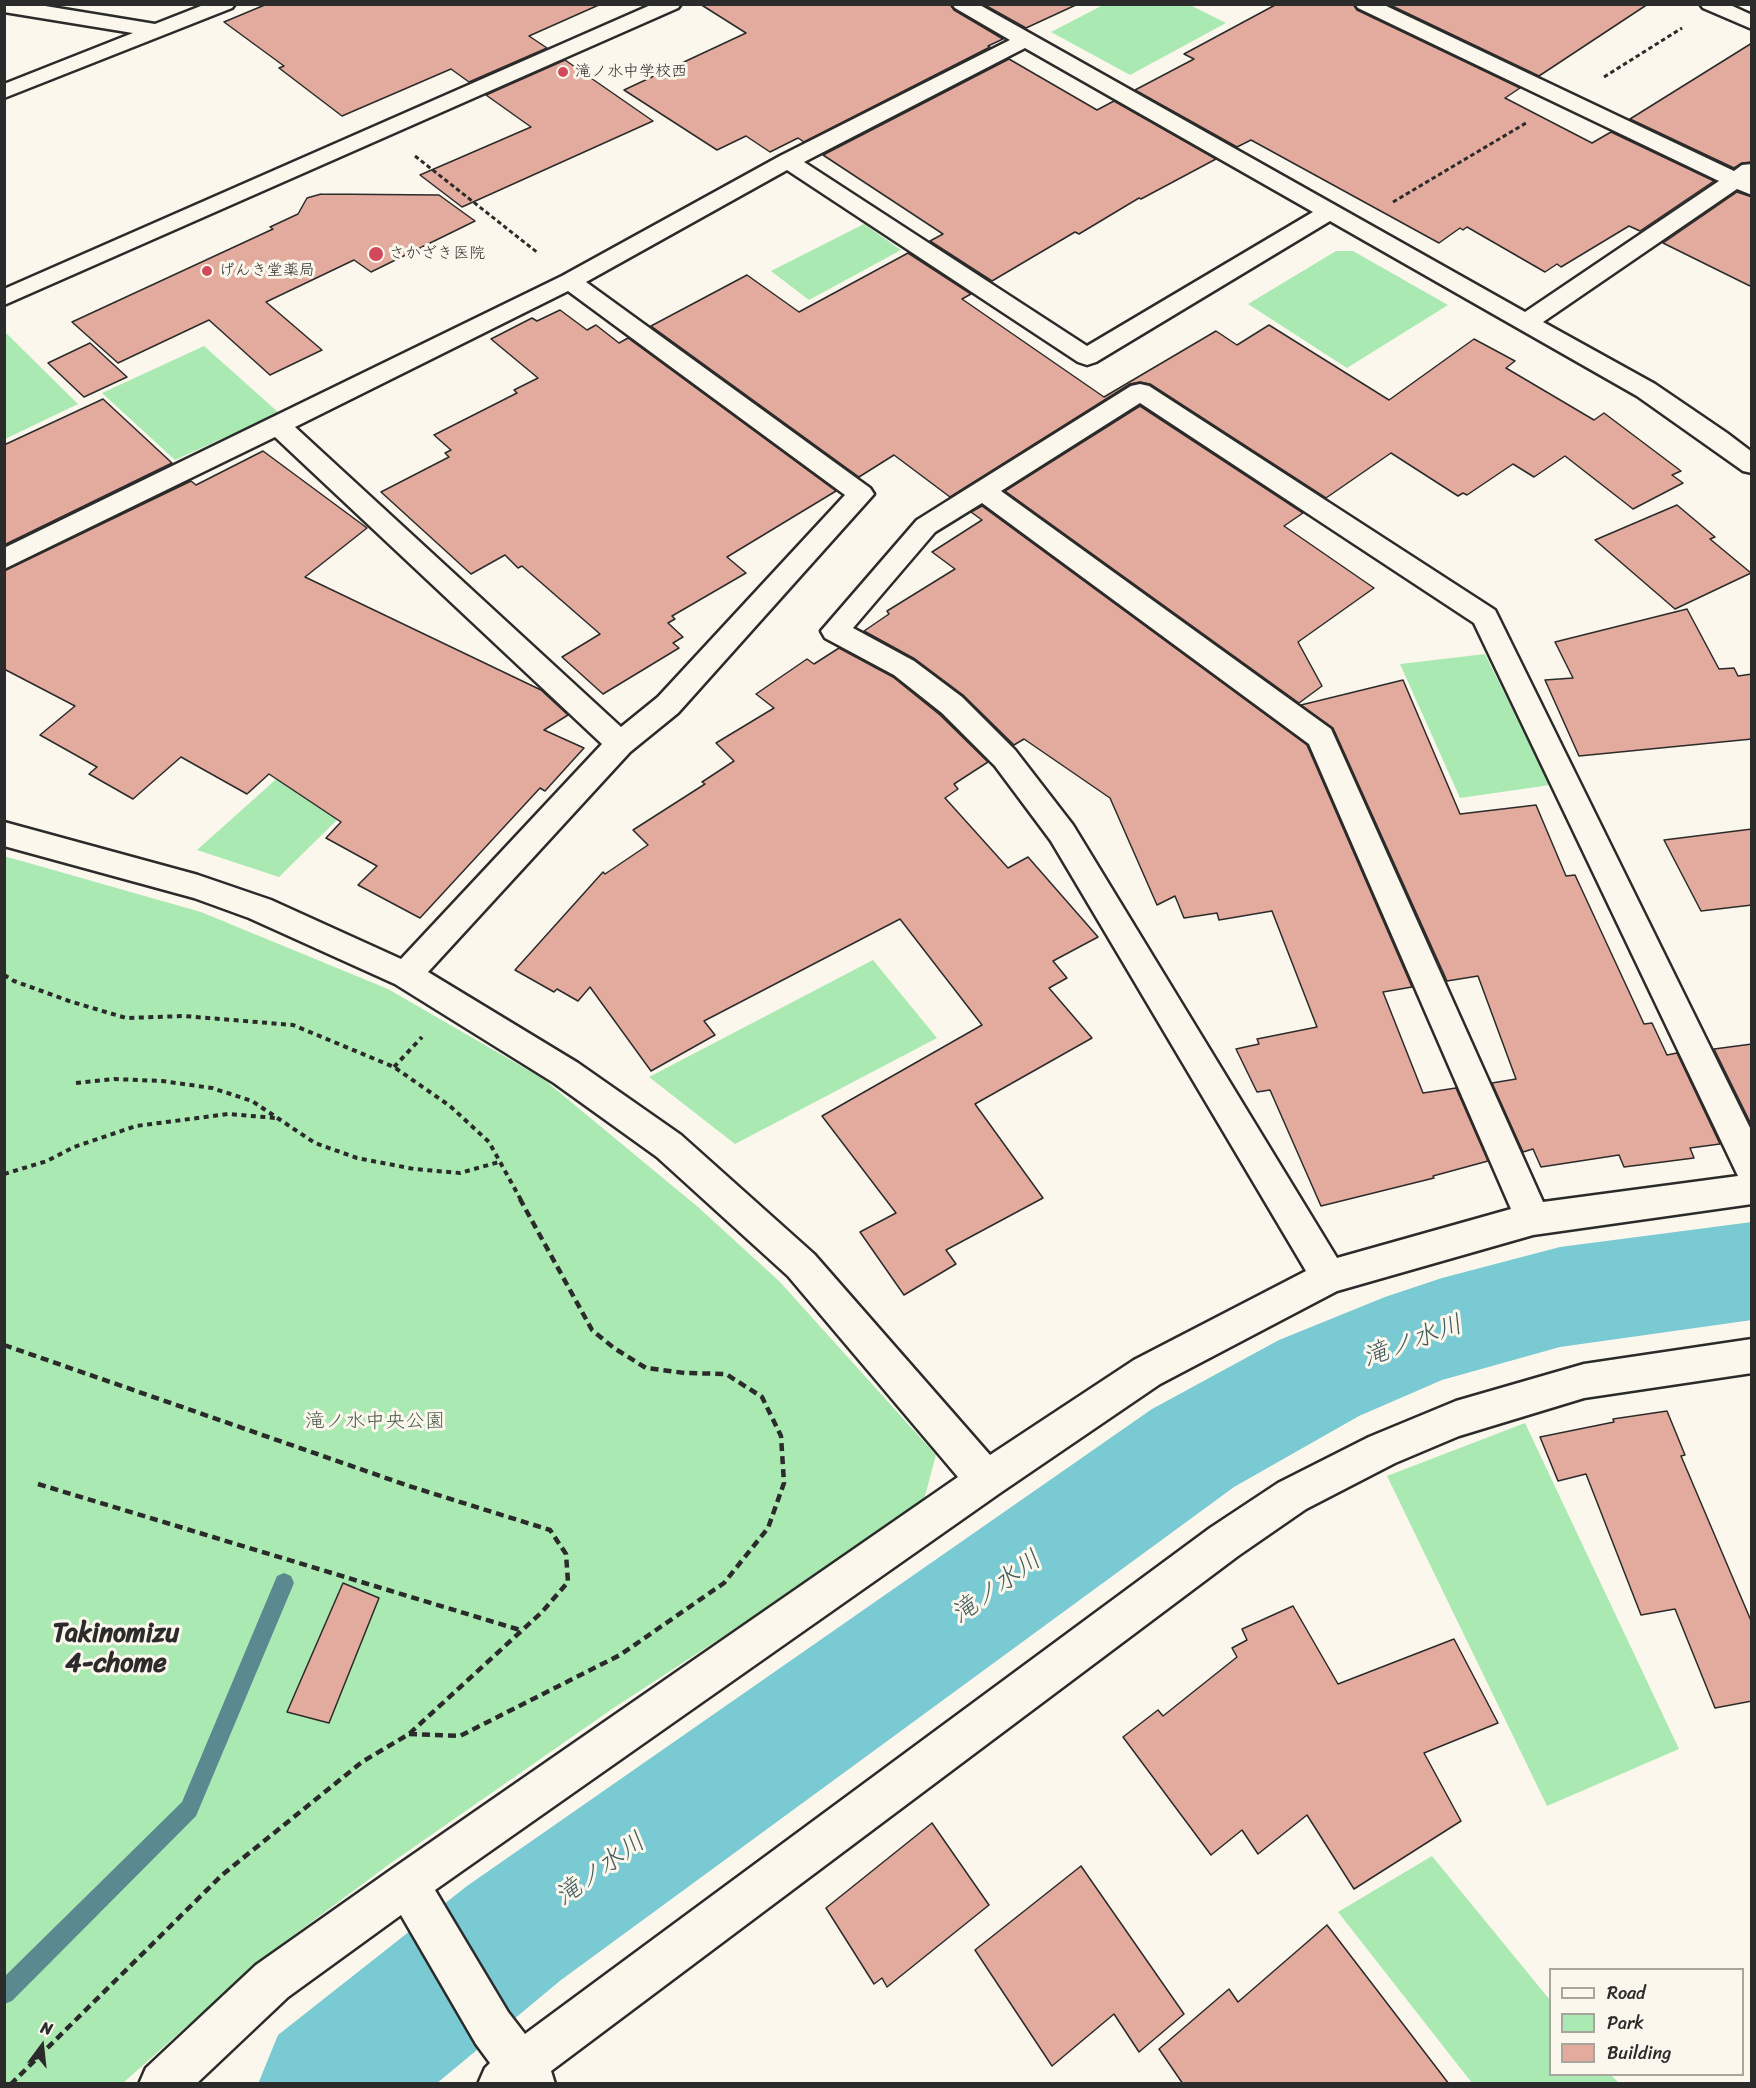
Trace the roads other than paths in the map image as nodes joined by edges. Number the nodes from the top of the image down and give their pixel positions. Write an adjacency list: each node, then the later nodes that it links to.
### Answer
1 (225, 4): 8 (street)
2 (671, 4): 15 (street)
3 (1365, 4): 12 (street)
4 (962, 5): 9 (street)
5 (4, 6): 8 (street)
6 (1713, 6): 7 (street)
7 (1752, 23)
8 (158, 31): 10 (street)
9 (1026, 40): 11 (street); 13 (street)
10 (4, 92)
11 (788, 161): 13 (street); 14 (street)
12 (1746, 179): 16 (street)
13 (1329, 212): 16 (street)
14 (570, 281): 17 (street); 21 (street)
15 (5, 298)
16 (1526, 322): 18 (street)
17 (277, 425): 20 (street); 21 (street)
18 (1752, 465)
19 (983, 491): 24 (street); 26 (street); 27 (street)
20 (4, 560)
21 (620, 744): 23 (street)
22 (4, 834): 23 (street)
23 (406, 975): 29 (street)
24 (1752, 1169)
25 (1752, 1190): 26 (street)
26 (1533, 1219): 27 (street)
27 (1329, 1277): 29 (street)
28 (1752, 1356): 31 (street)
29 (986, 1480): 30 (street)
30 (407, 1884): 31 (street); 32 (street)
31 (518, 2077)
32 (162, 2084)

